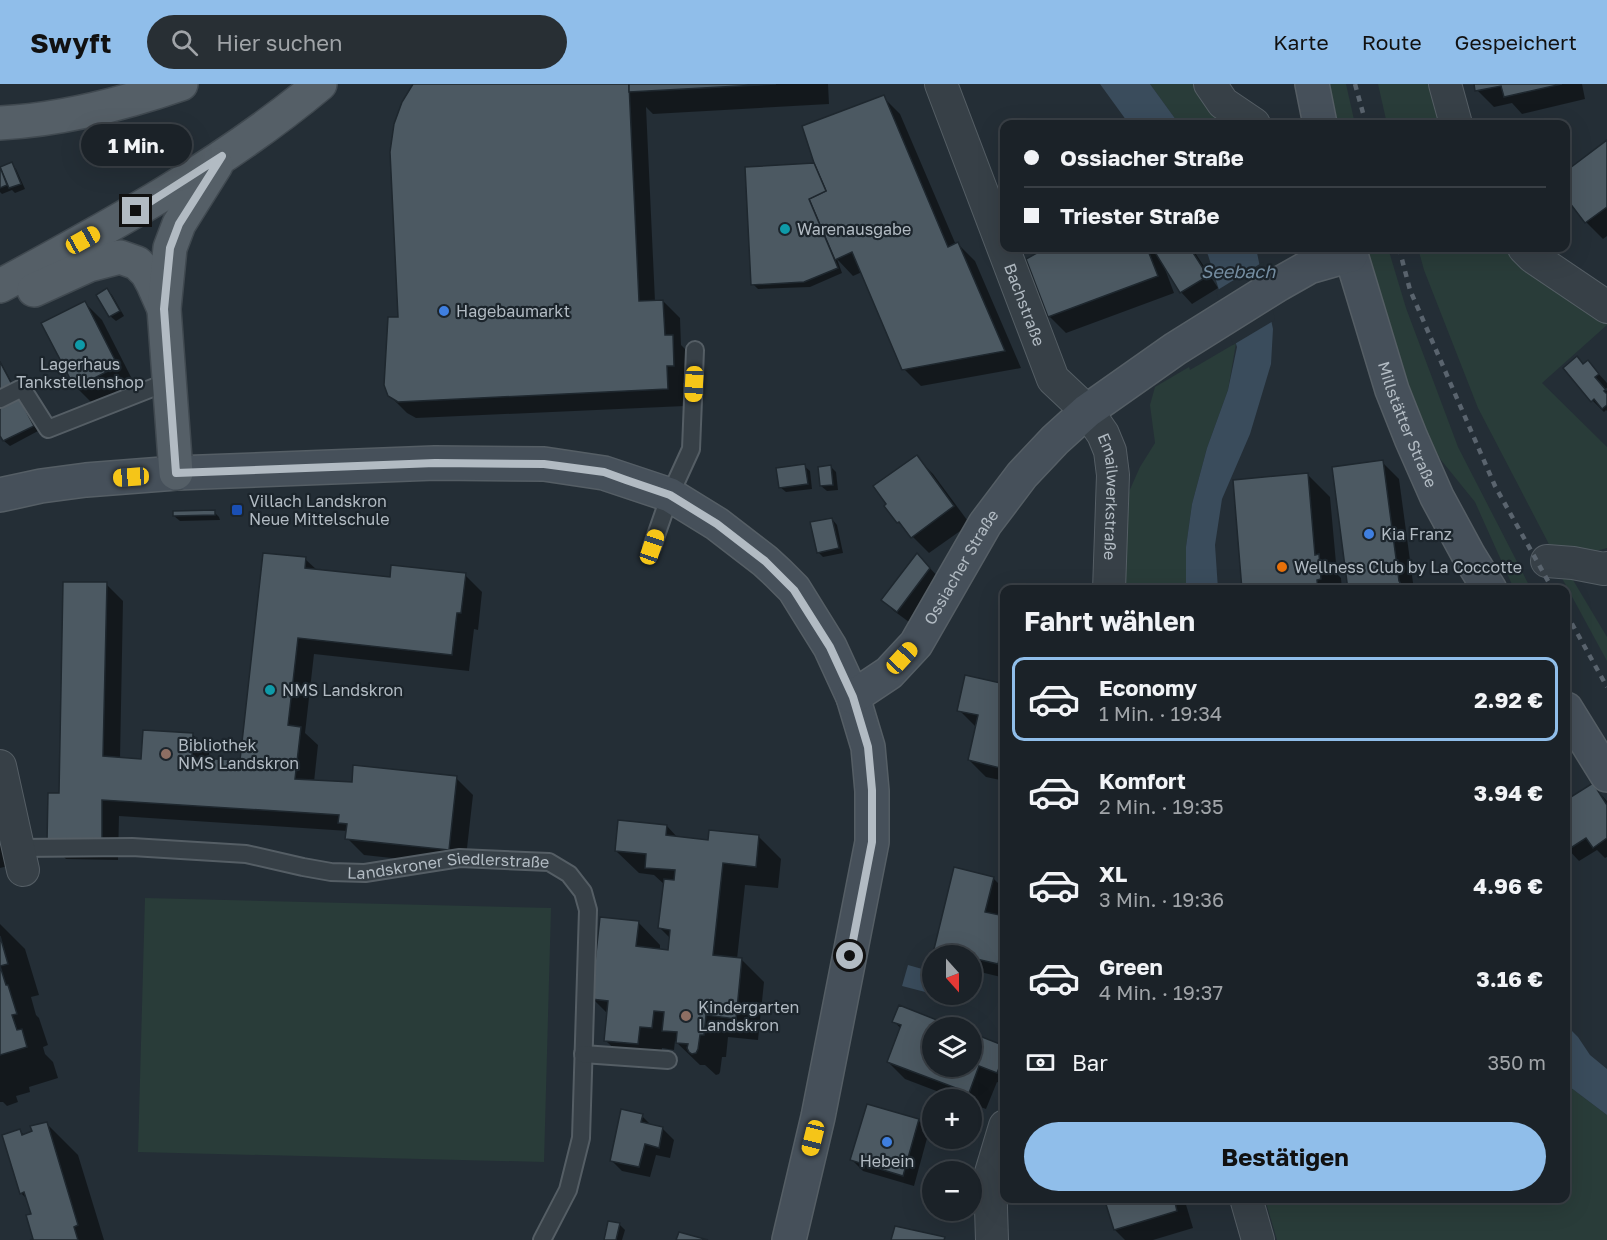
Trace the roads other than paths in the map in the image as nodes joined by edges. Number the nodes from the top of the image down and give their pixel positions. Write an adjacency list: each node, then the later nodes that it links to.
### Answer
1 (182, 84): 10 (main road)
2 (320, 84): 11 (main road)
3 (941, 84): 12 (street, Bachstraße)
4 (1210, 84): 7 (street)
5 (1311, 84): 8 (main road)
6 (1445, 84): 9 (street)
7 (1248, 120)
8 (1319, 120)
9 (1455, 120)
10 (0, 123)
11 (222, 156): 17 (main road); 20 (main road)
12 (1000, 239)
13 (1005, 252): 24 (street, Bachstraße)
14 (1347, 252): 24 (main road, Ossiacher Straße)
15 (1350, 252): 32 (main road, Millstätter Straße)
16 (1528, 252): 19 (street)
17 (0, 285)
18 (0, 292): 20 (main road)
19 (1607, 307)
20 (164, 309): 22 (main road)
21 (696, 350): 27 (lane)
22 (170, 381): 23 (lane); 25 (main road)
23 (0, 399)
24 (1087, 411): 31 (street, Emailwerkstraße); 33 (main road, Ossiacher Straße)
25 (176, 473): 26 (main road); 27 (main road)
26 (0, 495)
27 (670, 495): 28 (lane); 33 (main road)
28 (652, 547)
29 (1547, 561): 30 (street)
30 (1606, 574)
31 (1109, 585)
32 (1487, 585)
33 (853, 697): 43 (main road)
34 (1570, 715): 36 (main road)
35 (0, 766): 37 (street)
36 (1607, 775)
37 (20, 859): 38 (lane, Landskroner Siedlerstraße)
38 (583, 1054): 39 (lane); 42 (lane, Landskroner Siedlerstraße)
39 (668, 1060)
40 (1000, 1143): 44 (street)
41 (1247, 1203): 45 (street)
42 (542, 1240)
43 (789, 1240)
44 (992, 1240)
45 (1258, 1240)

